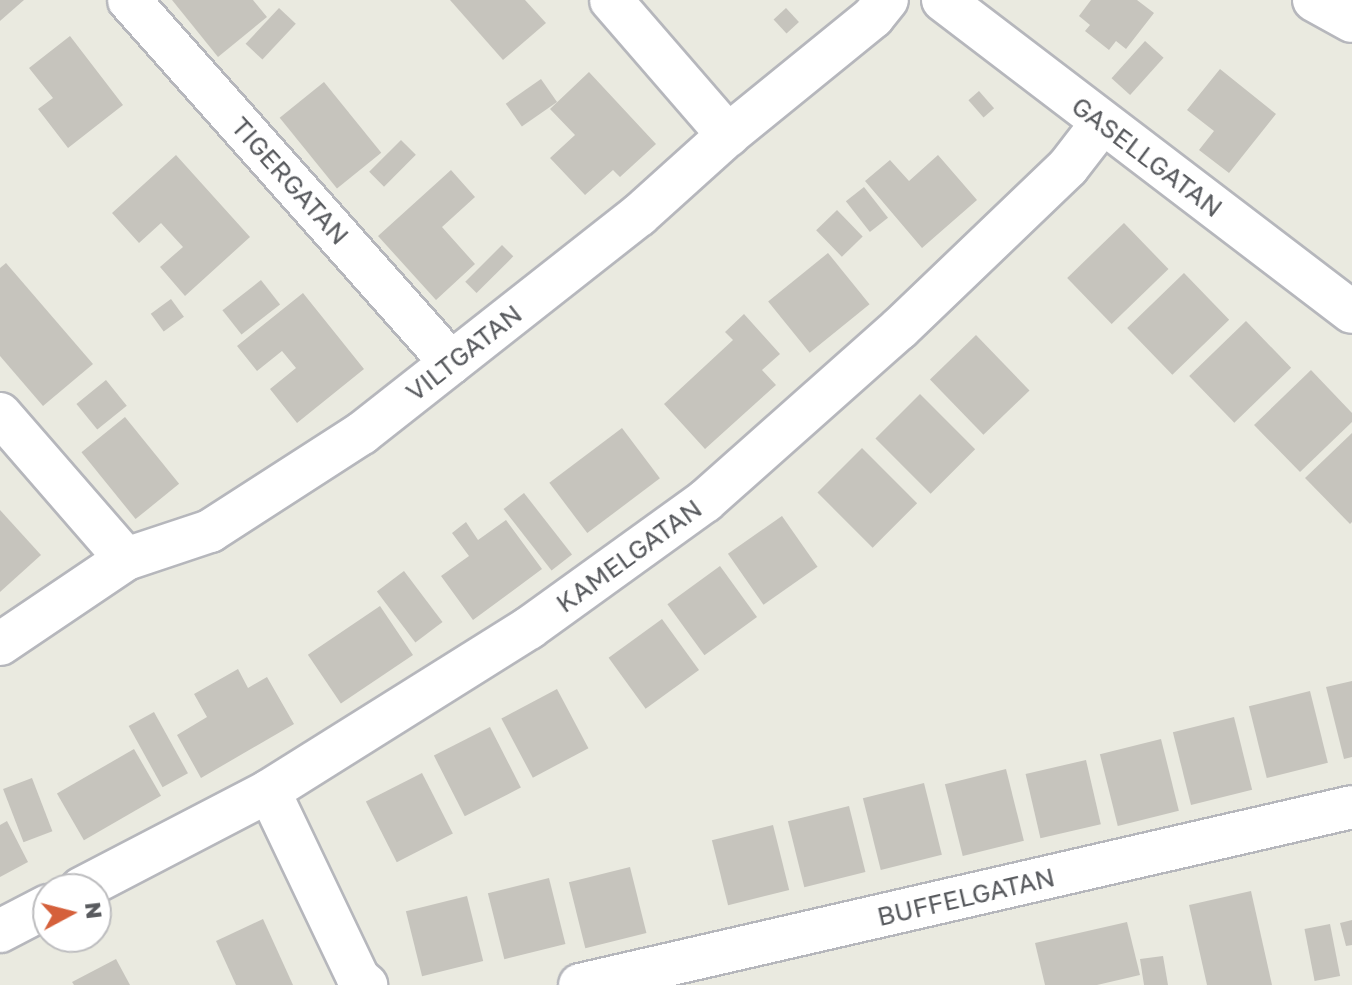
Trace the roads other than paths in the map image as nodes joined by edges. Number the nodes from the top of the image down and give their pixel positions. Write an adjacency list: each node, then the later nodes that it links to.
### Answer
1 (129, 0): 10 (street, TIGERGATAN)
2 (611, 0): 8 (street)
3 (887, 0): 8 (street, VILTGATAN)
4 (943, 0): 7 (street, GASELLGATAN)
5 (1314, 0): 6 (street)
6 (1352, 21)
7 (1102, 123): 9 (street, GASELLGATAN); 14 (street, KAMELGATAN)
8 (728, 135): 10 (street, VILTGATAN)
9 (1352, 312)
10 (451, 363): 12 (street, VILTGATAN)
11 (0, 414): 12 (street)
12 (126, 559): 13 (street, VILTGATAN)
13 (0, 644)
14 (269, 791): 16 (street, KAMELGATAN); 19 (street)
15 (1352, 807): 20 (street, BUFFELGATAN)
16 (112, 873)
17 (32, 914): 18 (street)
18 (0, 931)
19 (366, 985)
20 (580, 985)

